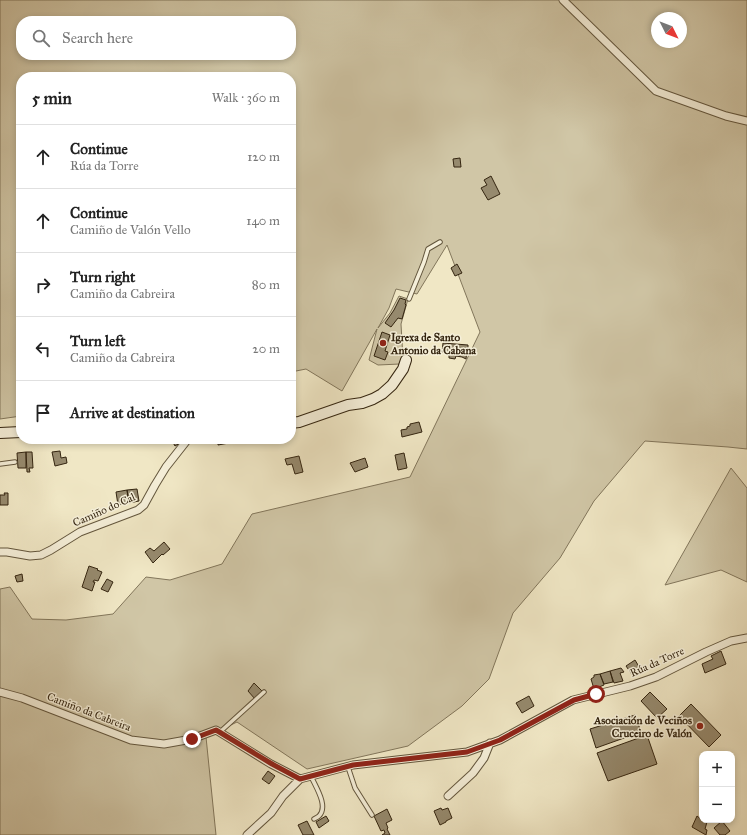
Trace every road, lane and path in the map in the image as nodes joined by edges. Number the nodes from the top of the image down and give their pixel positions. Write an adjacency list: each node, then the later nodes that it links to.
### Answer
1 (563, 0): 2 (street)
2 (747, 121)
3 (440, 242): 4 (lane)
4 (409, 299)
5 (406, 360): 6 (street)
6 (296, 422)
7 (16, 432): 8 (street)
8 (0, 433)
9 (184, 444): 12 (street, Camiño do Cal)
10 (15, 462): 11 (lane)
11 (0, 464)
12 (0, 552)
13 (747, 638): 17 (street, Rúa da Torre)
14 (0, 692): 16 (street, Camiño da Cabreira)
15 (264, 692): 16 (lane)
16 (220, 733): 20 (street)
17 (490, 743): 18 (street, Rúa da Torre); 21 (street)
18 (348, 767): 19 (street, Rúa da Torre); 22 (lane)
19 (311, 776): 20 (street, Rúa da Torre); 23 (lane)
20 (300, 779): 24 (street)
21 (448, 796)
22 (372, 815)
23 (314, 819)
24 (247, 835)

